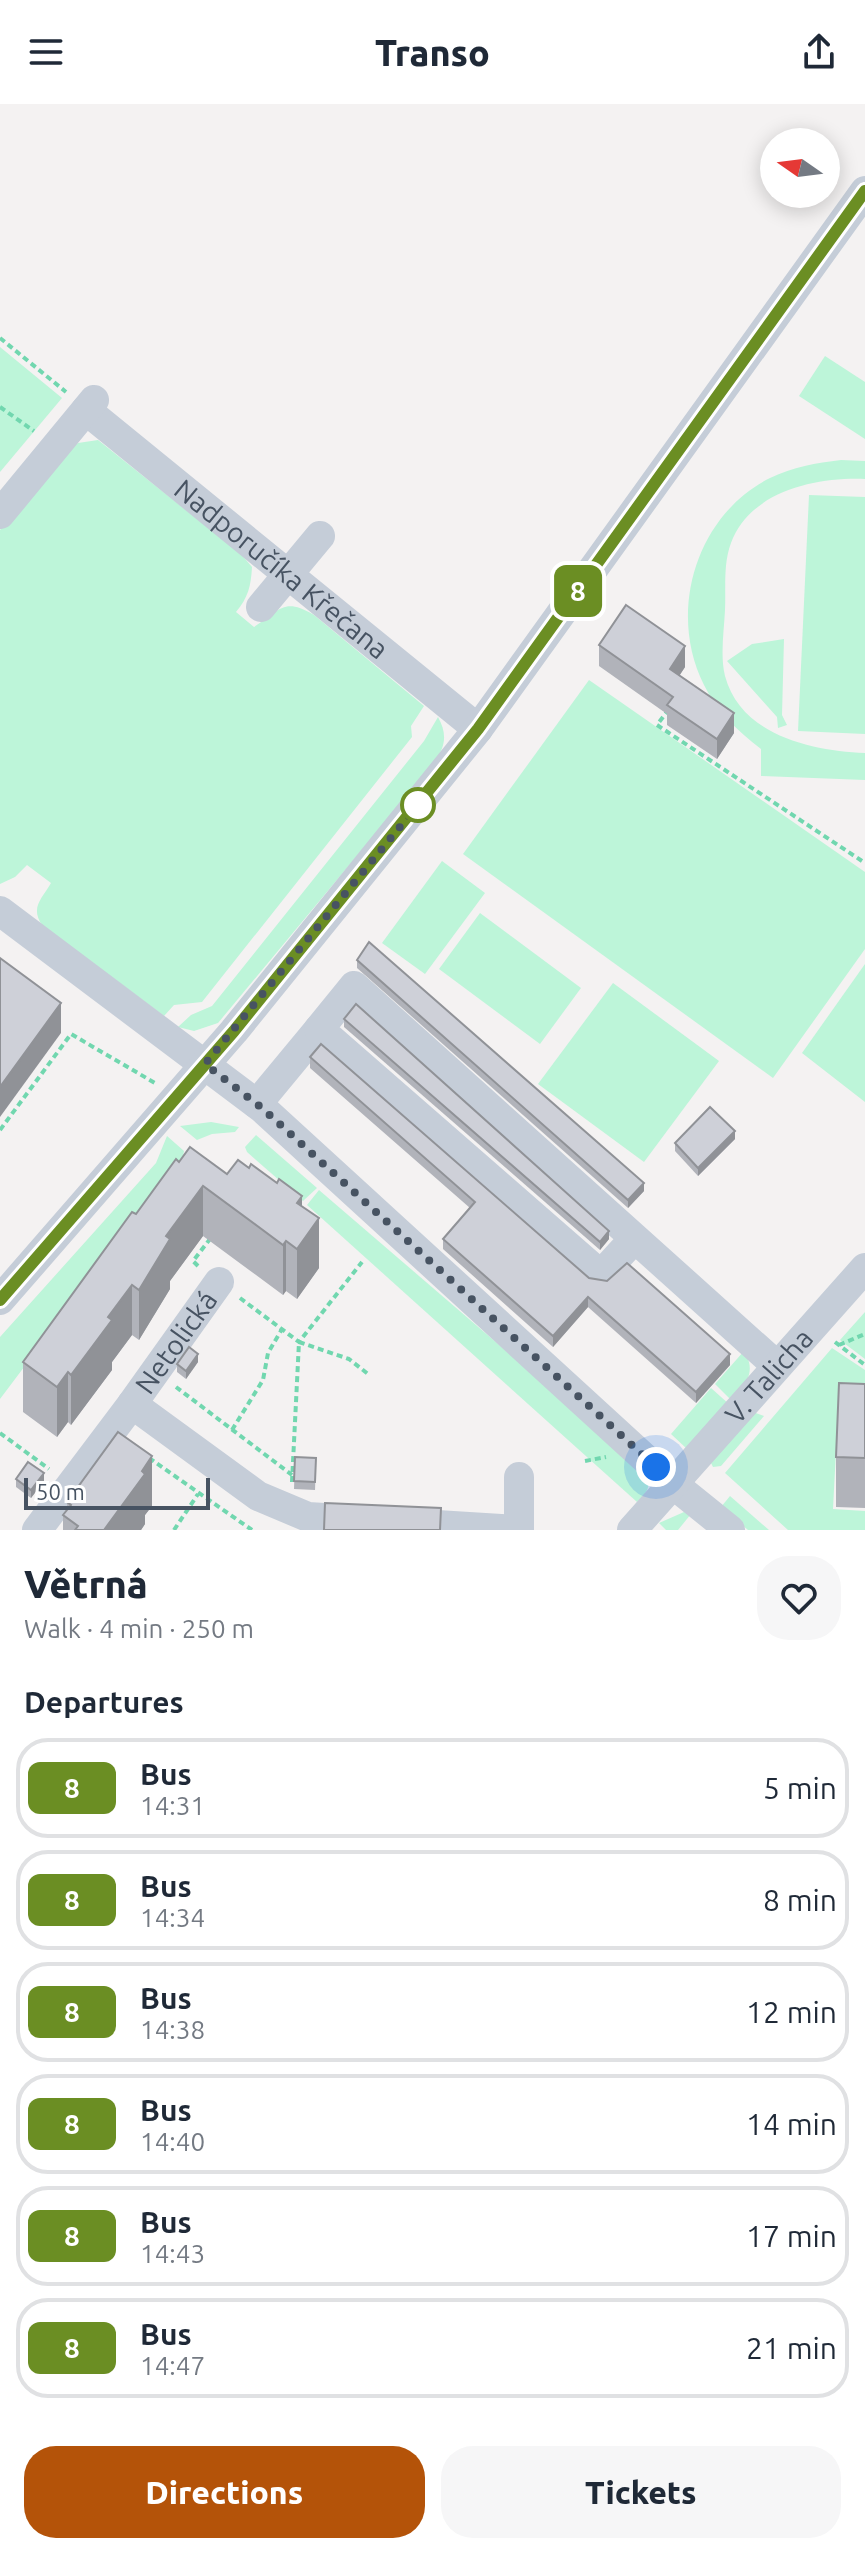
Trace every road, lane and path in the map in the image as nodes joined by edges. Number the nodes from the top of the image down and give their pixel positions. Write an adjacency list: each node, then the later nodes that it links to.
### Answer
1 (865, 191): 11 (street)
2 (0, 338): 3 (path)
3 (84, 403): 6 (street); 8 (street, Nadporučíka Křečana)
4 (0, 407): 5 (path)
5 (35, 431)
6 (0, 514)
7 (320, 536): 8 (street)
8 (286, 575): 9 (street); 11 (street, Nadporučíka Křečana)
9 (261, 607)
10 (673, 702): 12 (path)
11 (478, 729): 15 (street)
12 (865, 863)
13 (0, 911): 15 (street)
14 (319, 1029): 17 (street); 20 (street); 20 (street)
15 (205, 1064): 16 (street); 17 (street)
16 (177, 1097): 18 (path); 24 (street)
17 (257, 1104): 39 (street)
18 (0, 1130)
19 (211, 1237): 23 (path)
20 (634, 1239): 31 (street)
21 (362, 1262): 28 (path)
22 (865, 1268): 31 (street, V. Talicha)
23 (219, 1282): 25 (path); 32 (street, Netolická)
24 (0, 1300)
25 (282, 1329): 28 (path); 35 (path)
26 (865, 1334): 29 (path)
27 (833, 1341): 29 (path)
28 (299, 1342): 33 (path); 37 (path)
29 (839, 1345): 30 (path)
30 (865, 1365)
31 (777, 1366): 39 (street, V. Talicha)
32 (155, 1370): 34 (street, Netolická); 35 (path)
33 (368, 1374)
34 (132, 1404): 41 (street, Netolická); 42 (street, Netolická)
35 (232, 1430): 37 (path)
36 (137, 1450): 40 (path)
37 (292, 1475): 41 (path)
38 (519, 1477): 45 (street)
39 (673, 1484): 46 (street); 47 (street)
40 (198, 1494): 43 (path); 44 (path)
41 (291, 1510): 45 (street, Netolická)
42 (37, 1530)
43 (174, 1530)
44 (252, 1530)
45 (518, 1530)
46 (632, 1530)
47 (730, 1530)

